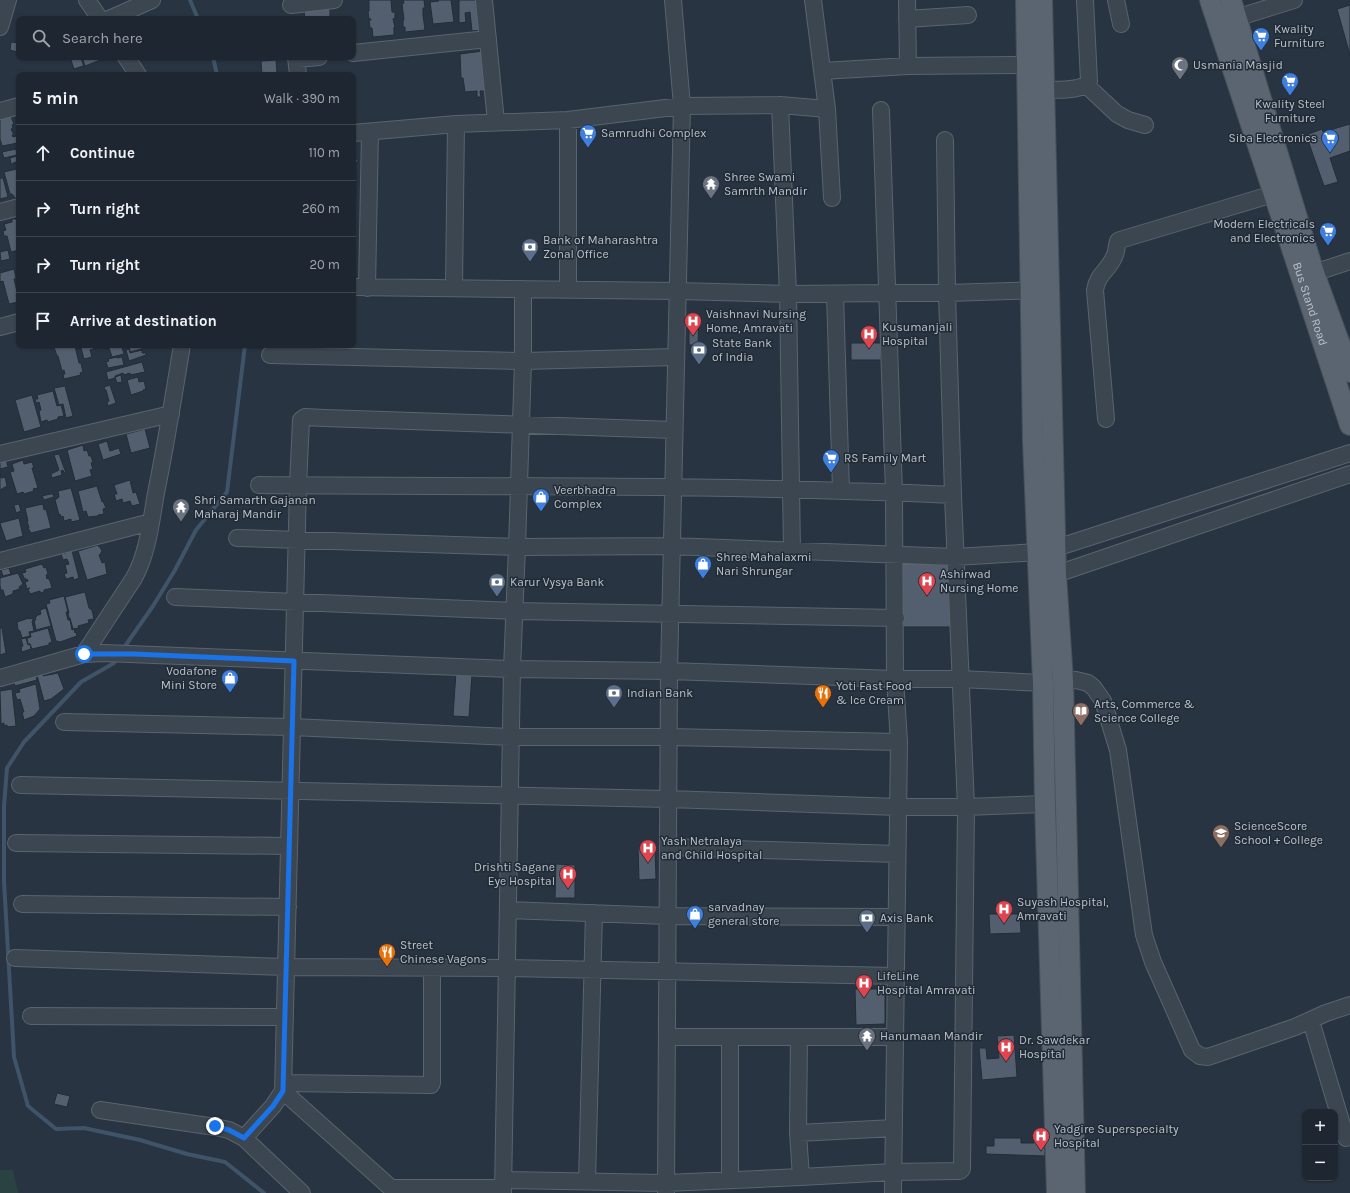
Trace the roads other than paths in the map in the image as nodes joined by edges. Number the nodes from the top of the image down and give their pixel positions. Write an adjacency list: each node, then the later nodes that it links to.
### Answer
1 (8, 0): 22 (street)
2 (86, 0): 18 (street)
3 (152, 0): 19 (street)
4 (334, 0): 15 (street)
5 (484, 0): 23 (street)
6 (673, 0): 35 (street)
7 (813, 0): 30 (street)
8 (907, 0): 20 (street)
9 (1026, 0): 28 (main road)
10 (1042, 0): 33 (main road)
11 (1085, 0): 32 (street)
12 (1116, 0): 21 (street)
13 (1210, 0): 16 (main road, Bus Stand Road)
14 (1294, 0): 16 (street)
15 (291, 8)
16 (1228, 14): 47 (main road, Bus Stand Road); 52 (main road, Bus Stand Road)
17 (968, 15): 20 (street)
18 (98, 16)
19 (116, 16)
20 (907, 20): 29 (street)
21 (1121, 24)
22 (0, 27)
23 (488, 39): 24 (street); 41 (street)
24 (356, 53)
25 (128, 60): 31 (street)
26 (310, 60): 27 (street)
27 (297, 64)
28 (1027, 65): 29 (street); 58 (main road)
29 (908, 66): 30 (street)
30 (822, 71): 37 (street)
31 (135, 72)
32 (1086, 84): 33 (street); 43 (street)
33 (1044, 90): 58 (main road)
34 (780, 105): 35 (street); 37 (street); 61 (street)
35 (682, 106): 40 (street); 57 (street)
36 (16, 107): 39 (street)
37 (827, 109): 48 (street)
38 (881, 110): 59 (street)
39 (0, 111)
40 (568, 120): 41 (street); 56 (street)
41 (496, 122): 42 (street)
42 (456, 124): 44 (street); 54 (street)
43 (1144, 125)
44 (370, 132): 45 (street); 53 (street)
45 (356, 133)
46 (945, 140): 60 (street)
47 (1273, 194): 71 (street); 73 (main road, Bus Stand Road)
48 (832, 198)
49 (16, 208): 50 (street)
50 (0, 212)
51 (1350, 262): 52 (street)
52 (1314, 273): 69 (main road, Bus Stand Road)
53 (360, 288): 54 (street)
54 (454, 288): 55 (street)
55 (523, 289): 56 (street); 68 (street)
56 (568, 289): 57 (street)
57 (678, 290): 61 (street); 67 (street)
58 (1040, 290): 60 (street); 94 (main road)
59 (886, 292): 60 (street); 62 (street); 84 (street)
60 (947, 293): 85 (street)
61 (788, 294): 62 (street); 82 (street)
62 (835, 294): 83 (street)
63 (16, 323): 64 (street)
64 (0, 327)
65 (182, 348): 70 (street)
66 (270, 355): 68 (street)
67 (676, 357): 68 (street); 74 (street)
68 (523, 361): 72 (street)
69 (1350, 372)
70 (171, 414): 76 (street); 87 (street)
71 (1106, 418)
72 (521, 425): 74 (street); 79 (street); 80 (street)
73 (1350, 425)
74 (674, 430): 81 (street)
75 (1350, 453): 86 (street)
76 (0, 454)
77 (1350, 474): 88 (street)
78 (259, 485): 79 (street)
79 (298, 485): 80 (street); 90 (street)
80 (519, 485): 81 (street); 92 (street)
81 (673, 488): 82 (street); 91 (street)
82 (791, 490): 83 (street); 93 (street)
83 (842, 491): 84 (street)
84 (894, 492): 85 (street); 95 (street)
85 (953, 495): 96 (street)
86 (1203, 501): 88 (street); 94 (street)
87 (151, 522): 97 (street); 104 (street)
88 (1211, 522): 98 (street)
89 (237, 538): 90 (street)
90 (297, 540): 92 (street); 100 (street)
91 (671, 546): 92 (street); 93 (street); 102 (street)
92 (517, 547): 101 (street)
93 (792, 550): 95 (street)
94 (1048, 550): 96 (street); 98 (main road)
95 (895, 555): 96 (street); 103 (street)
96 (955, 557): 110 (street)
97 (0, 561)
98 (1048, 578): 111 (main road)
99 (175, 597): 100 (street)
100 (296, 602): 101 (street); 105 (street)
101 (514, 611): 102 (street); 106 (street)
102 (670, 615): 103 (street); 107 (street)
103 (896, 618): 109 (street)
104 (84, 654): 105 (street); 108 (street)
105 (294, 661): 106 (street); 113 (street)
106 (512, 668): 107 (street); 114 (street)
107 (669, 671): 109 (street); 115 (street)
108 (0, 678)
109 (895, 679): 110 (street); 116 (street)
110 (960, 679): 111 (street); 123 (street)
111 (1053, 682): 121 (main road); 144 (street); 164 (main road)
112 (64, 722): 113 (street)
113 (292, 727): 114 (street); 118 (street)
114 (510, 737): 115 (street); 119 (street)
115 (668, 737): 116 (street); 120 (street)
116 (899, 742): 122 (street)
117 (20, 785): 118 (street)
118 (291, 791): 119 (street); 125 (street)
119 (510, 796): 120 (street); 130 (street)
120 (668, 799): 122 (street); 126 (street)
121 (1045, 804): 123 (street); 163 (main road)
122 (898, 807): 123 (street); 127 (street)
123 (966, 807): 155 (street)
124 (16, 843): 125 (street)
125 (290, 846): 129 (street)
126 (668, 847): 127 (street); 132 (street)
127 (897, 854): 133 (street)
128 (22, 904): 129 (street)
129 (288, 907): 135 (street)
130 (508, 910): 131 (street); 137 (street)
131 (594, 913): 132 (street); 138 (street)
132 (667, 916): 133 (street); 139 (street)
133 (897, 917): 140 (street)
134 (15, 958): 135 (street)
135 (287, 967): 136 (street); 143 (street)
136 (432, 968): 137 (street); 149 (street)
137 (507, 968): 138 (street); 159 (street)
138 (592, 970): 139 (street); 158 (street)
139 (667, 971): 140 (street); 145 (street)
140 (896, 976): 148 (street)
141 (1350, 1005): 144 (street)
142 (31, 1016): 143 (street)
143 (286, 1017): 149 (street)
144 (1311, 1021): 154 (street)
145 (667, 1037): 146 (street); 160 (street)
146 (730, 1037): 147 (street); 157 (street)
147 (799, 1037): 148 (street); 152 (street)
148 (895, 1037): 151 (street)
149 (283, 1087): 153 (street); 159 (street)
150 (100, 1110): 153 (street)
151 (894, 1128): 152 (street); 155 (street)
152 (798, 1133): 156 (street)
153 (244, 1138): 161 (street)
154 (1346, 1138)
155 (893, 1172): 156 (street); 162 (street)
156 (801, 1177): 157 (street)
157 (730, 1180): 160 (street)
158 (587, 1181): 159 (street); 160 (street)
159 (504, 1187)
160 (666, 1188)
161 (302, 1193)
162 (892, 1193)
163 (1057, 1193)
164 (1075, 1193)

